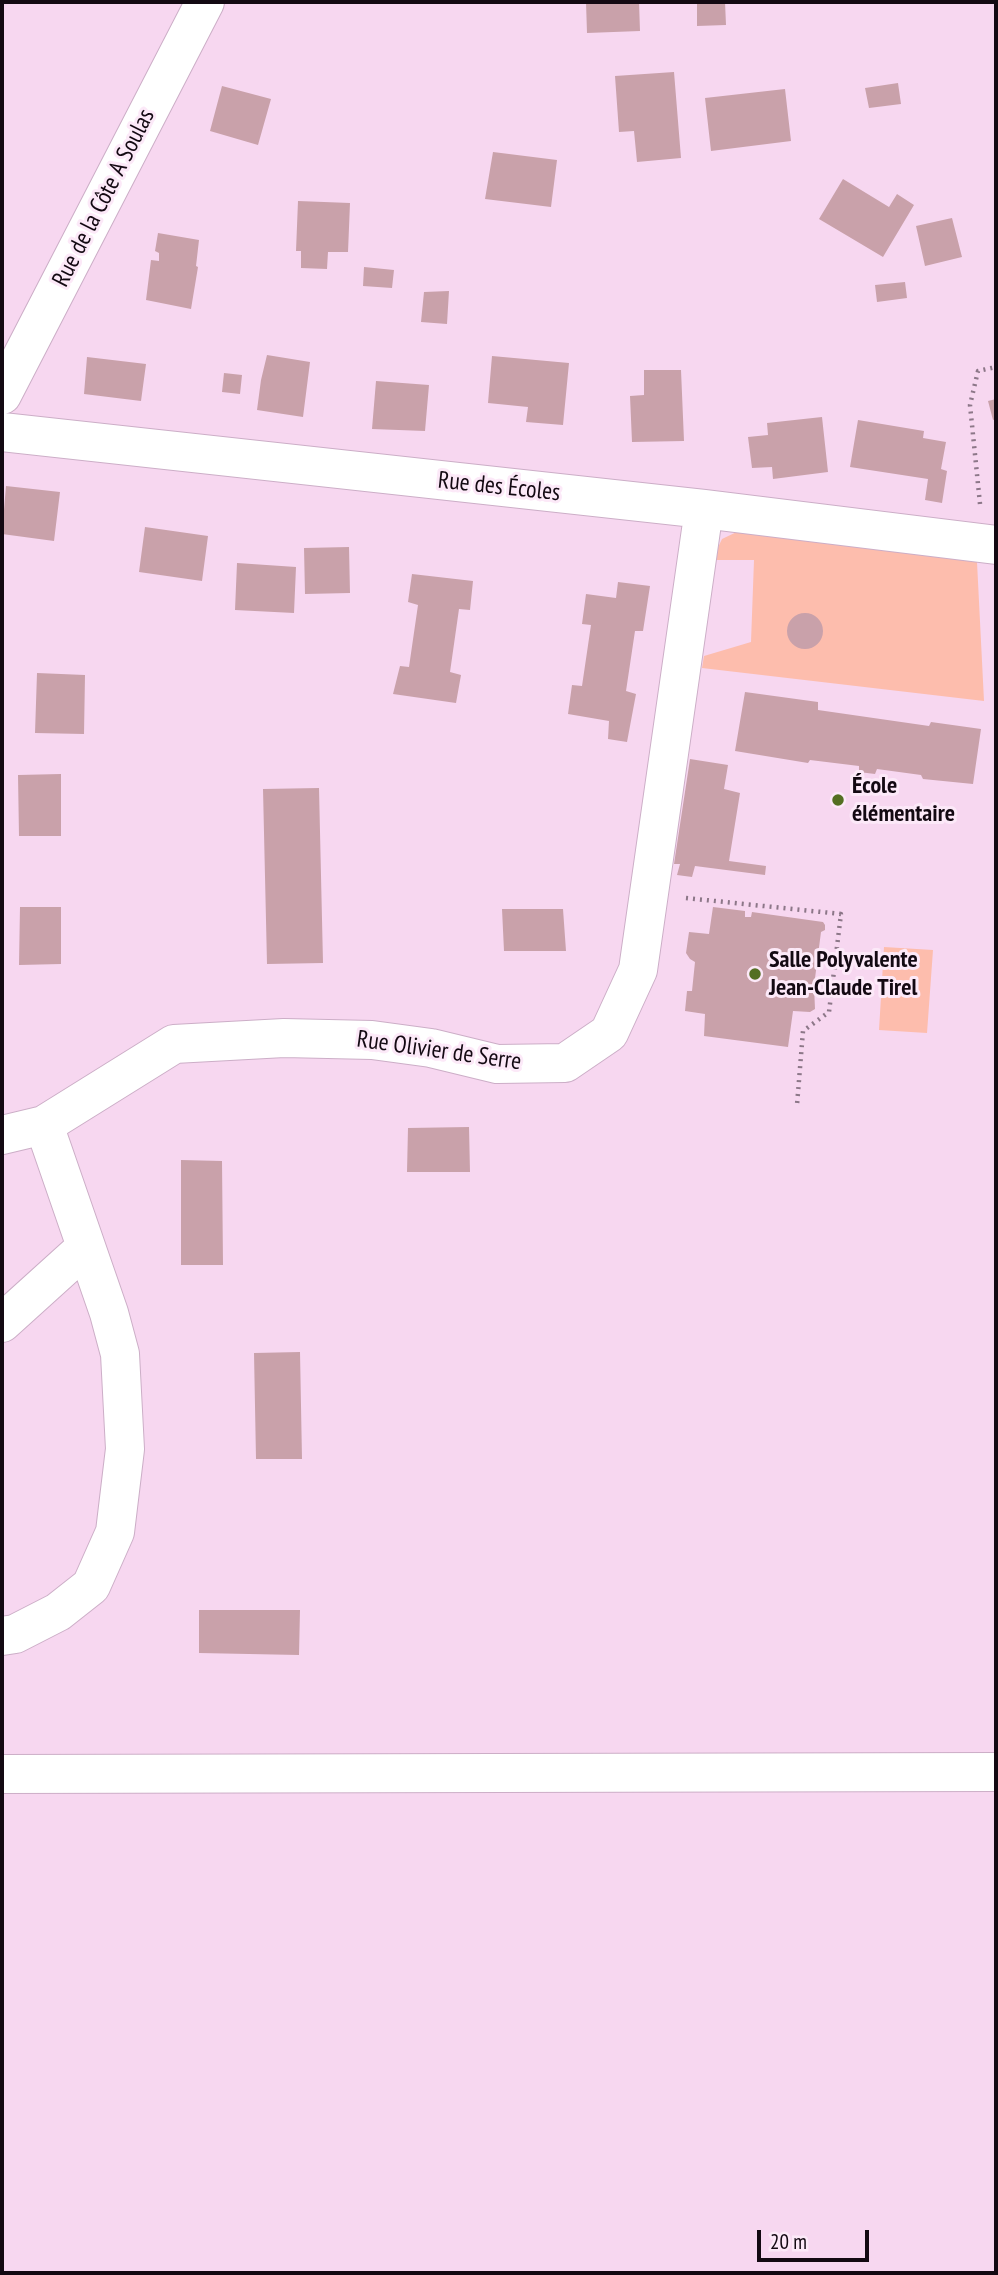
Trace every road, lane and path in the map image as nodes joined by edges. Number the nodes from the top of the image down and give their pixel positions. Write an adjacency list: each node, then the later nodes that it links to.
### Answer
1 (205, 2): 3 (street, Rue de la Côte A Soulas)
2 (996, 367): 6 (path)
3 (2, 395)
4 (2, 432): 5 (street, Rue des Écoles)
5 (704, 509): 6 (street, Rue des Écoles); 7 (street, Rue Olivier de Serre)
6 (990, 545)
7 (650, 894): 8 (path); 9 (street, Rue Olivier de Serre)
8 (797, 1105)
9 (44, 1125): 10 (street, Rue Olivier de Serre); 11 (street)
10 (2, 1135)
11 (86, 1247): 12 (street); 13 (street)
12 (2, 1323)
13 (2, 1636)
14 (996, 1772): 15 (street)
15 (2, 1774)

